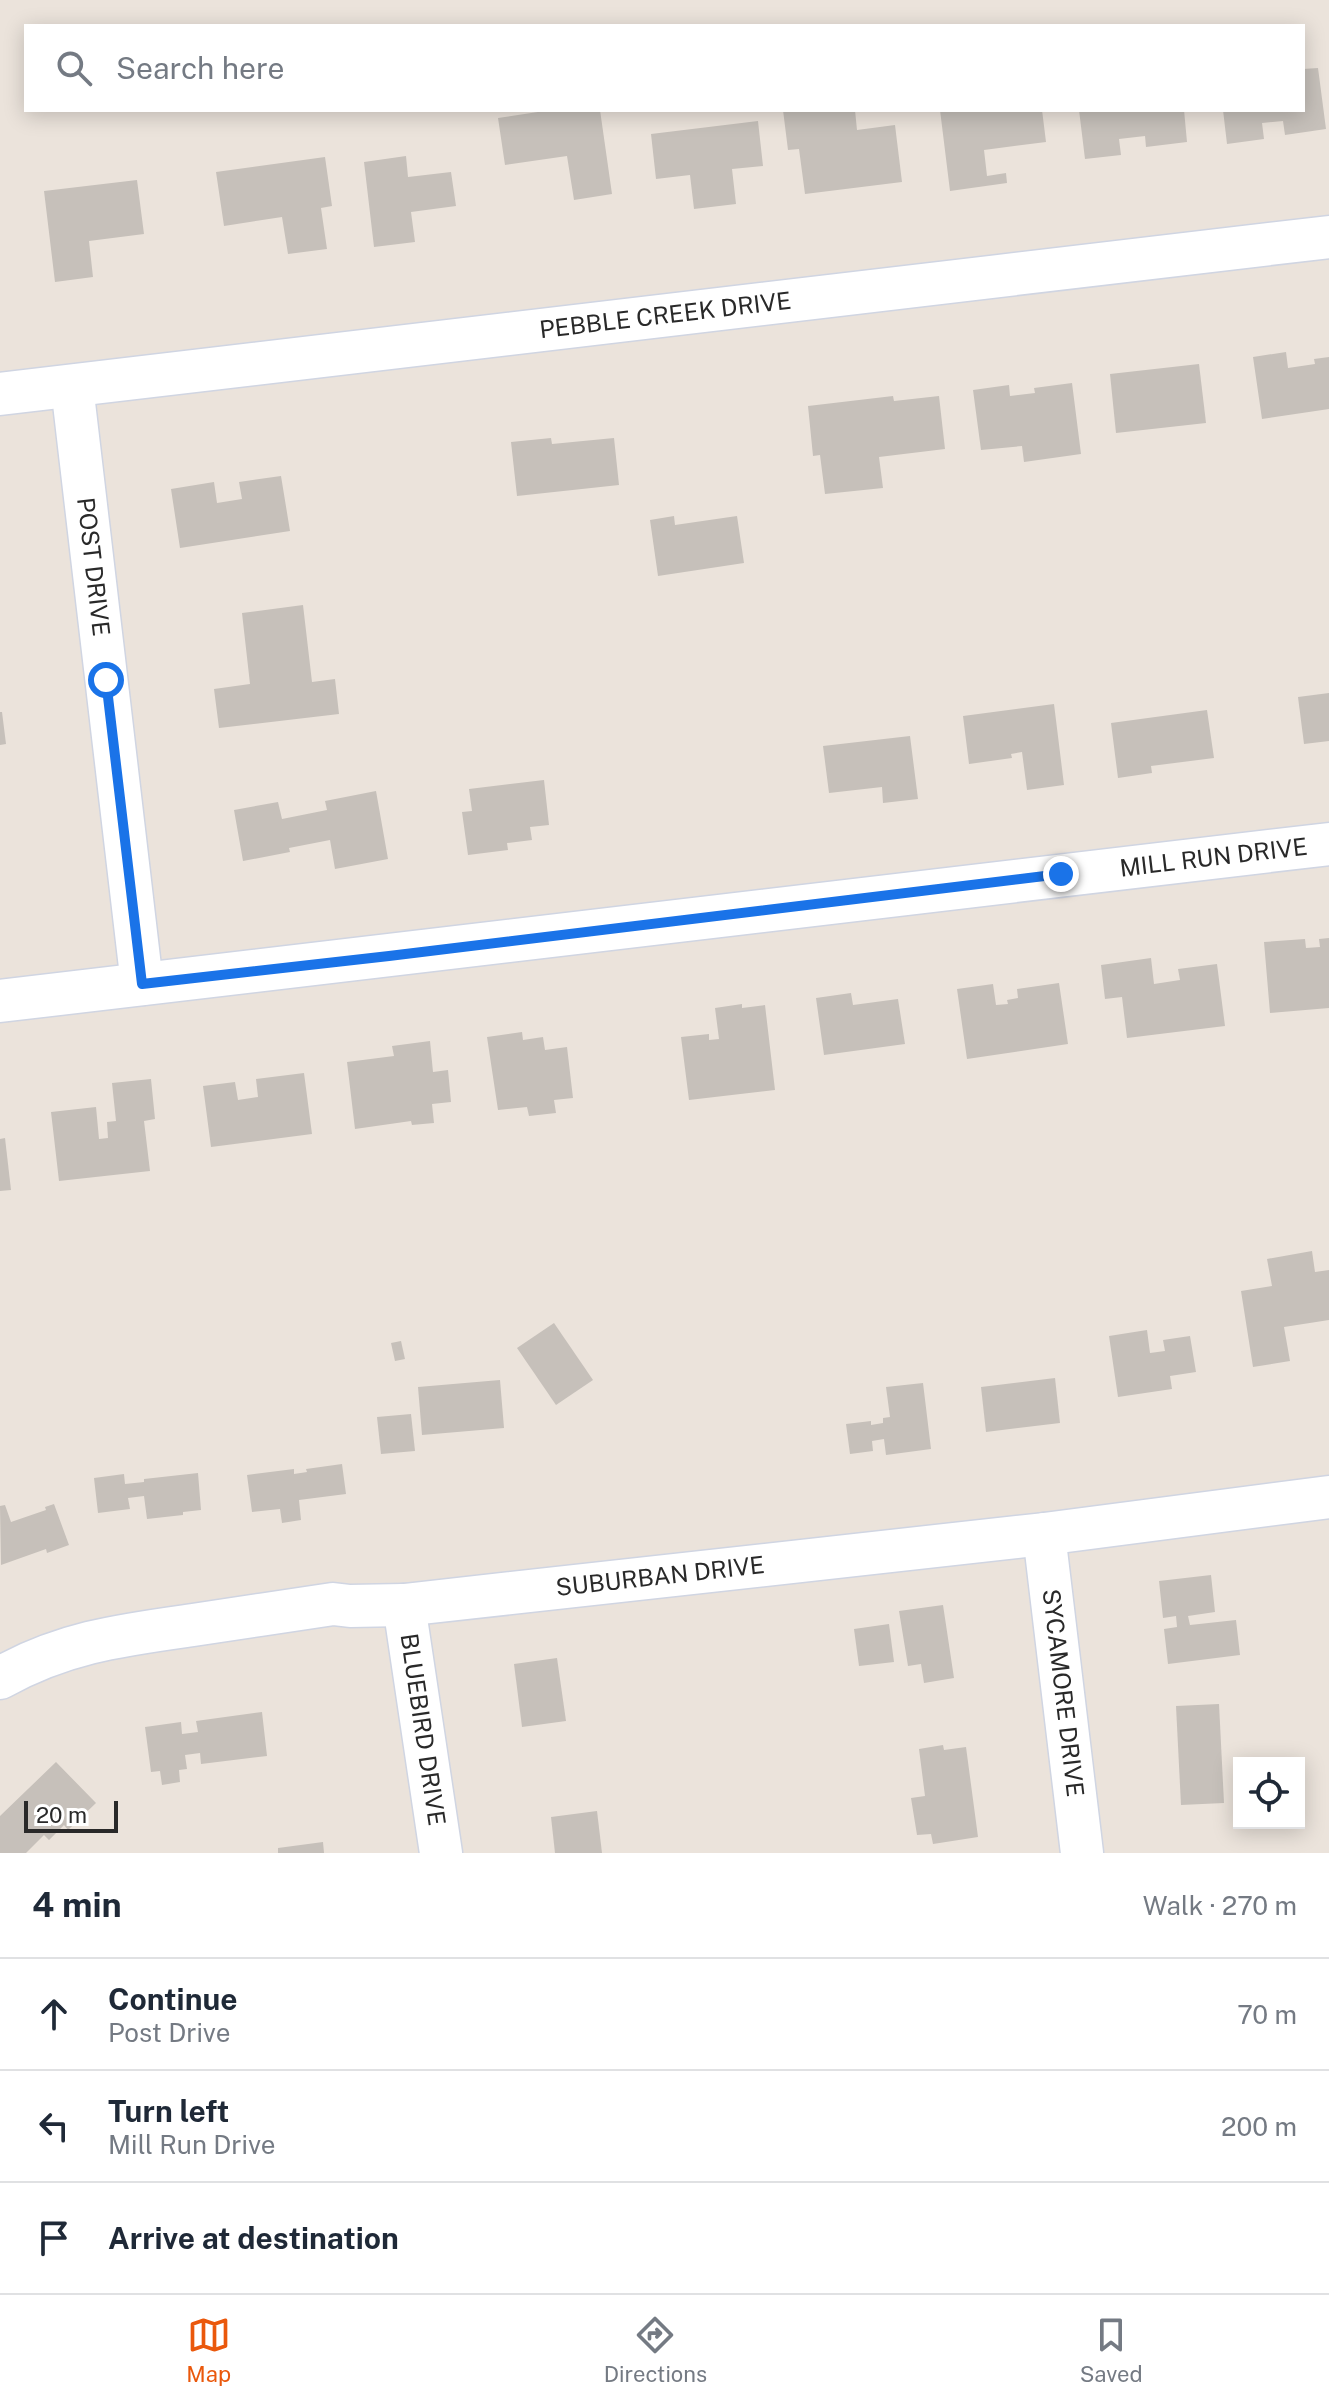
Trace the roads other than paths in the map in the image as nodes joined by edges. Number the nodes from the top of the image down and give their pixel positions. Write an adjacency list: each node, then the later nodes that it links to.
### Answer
1 (1329, 237): 2 (street, PEBBLE CREEK DRIVE)
2 (72, 386): 3 (street, PEBBLE CREEK DRIVE); 5 (street, POST DRIVE)
3 (0, 394)
4 (1329, 844): 5 (street, MILL RUN DRIVE)
5 (142, 984): 6 (street, MILL RUN DRIVE)
6 (0, 1001)
7 (1329, 1497): 8 (street, SUBURBAN DRIVE)
8 (1044, 1534): 9 (street, SUBURBAN DRIVE); 12 (street, SYCAMORE DRIVE)
9 (404, 1605): 10 (street, SUBURBAN DRIVE); 11 (street, BLUEBIRD DRIVE)
10 (0, 1678)
11 (441, 1853)
12 (1082, 1853)

